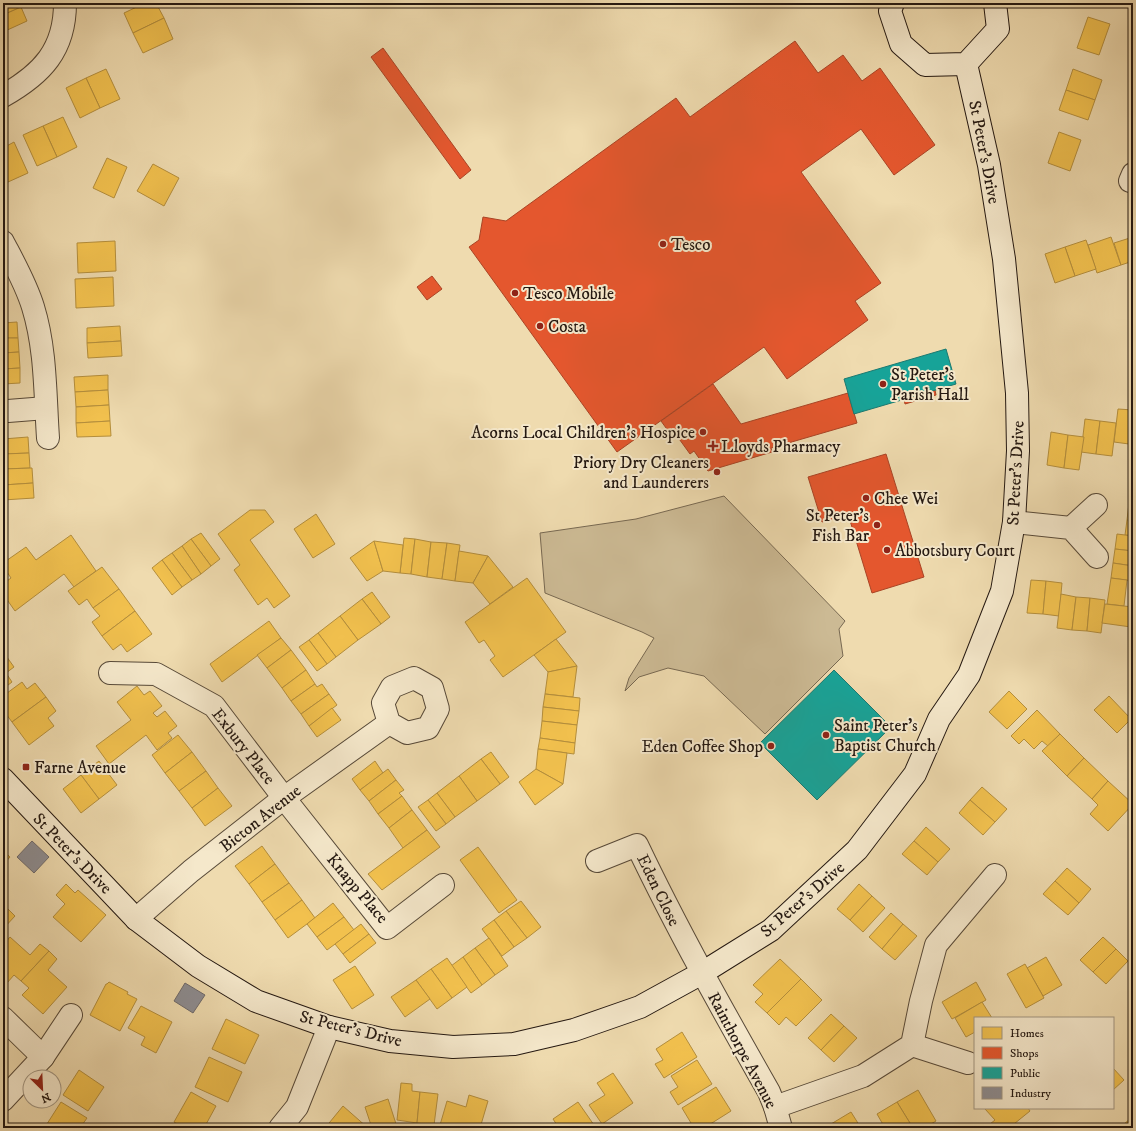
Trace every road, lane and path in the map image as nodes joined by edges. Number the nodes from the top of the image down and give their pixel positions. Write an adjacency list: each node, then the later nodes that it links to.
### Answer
1 (65, 3): 5 (street)
2 (893, 3): 4 (street)
3 (995, 3): 4 (street)
4 (966, 64): 11 (street, St Peter's Drive)
5 (3, 96)
6 (3, 242): 7 (street)
7 (46, 408): 8 (street); 9 (street)
8 (8, 411)
9 (48, 438)
10 (1096, 505): 12 (street)
11 (1014, 522): 12 (street); 22 (street, St Peter's Drive)
12 (1071, 528): 13 (street)
13 (1097, 557)
14 (110, 673): 17 (street, Exbury Place)
15 (389, 723): 17 (street, Bicton Avenue)
16 (3, 779): 21 (street, St Peter's Drive)
17 (284, 798): 20 (street, Knapp Place); 21 (street, Bicton Avenue)
18 (598, 861): 22 (street, Eden Close)
19 (995, 875): 26 (street)
20 (444, 885)
21 (136, 919): 25 (street, St Peter's Drive)
22 (702, 973): 25 (street, St Peter's Drive); 30 (street, Rainthorpe Avenue)
23 (71, 1015): 27 (street)
24 (3, 1018): 27 (street)
25 (329, 1027): 31 (street)
26 (912, 1045): 28 (street); 30 (street)
27 (43, 1057): 29 (street)
28 (968, 1063)
29 (3, 1100)
30 (775, 1107): 32 (street, Rainthorpe Avenue)
31 (280, 1128)
32 (781, 1128)

